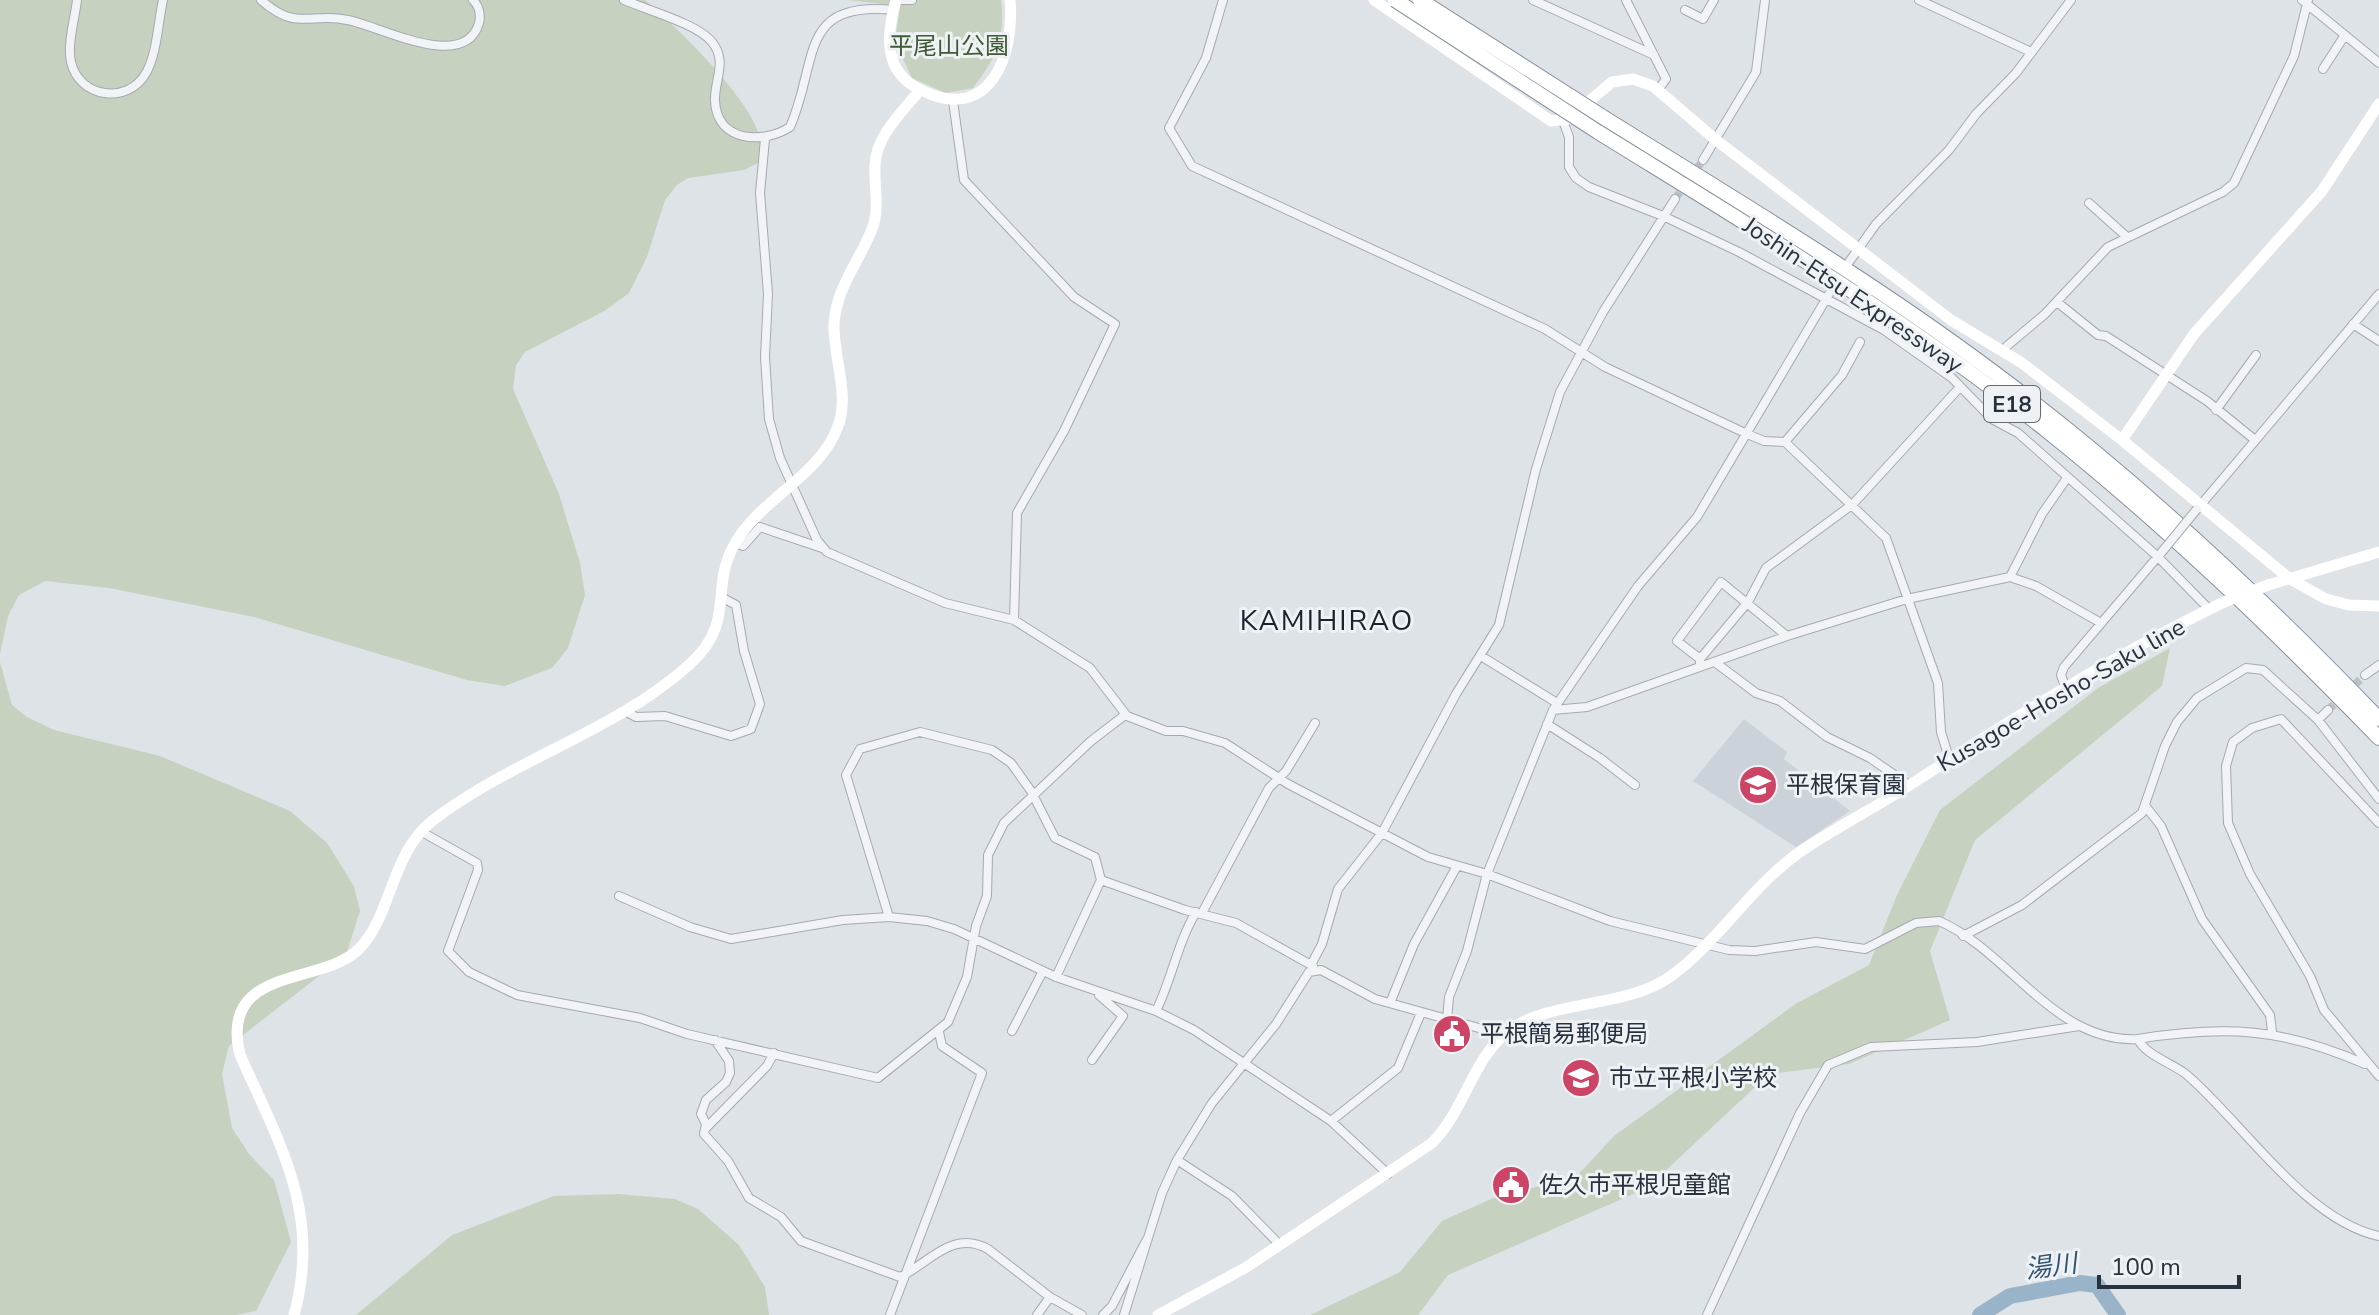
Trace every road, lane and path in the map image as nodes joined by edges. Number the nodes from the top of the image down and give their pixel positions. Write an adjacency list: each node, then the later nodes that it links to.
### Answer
1 (77, 0): 2 (street)
2 (163, 0)
3 (261, 0): 4 (street)
4 (473, 0)
5 (624, 0): 32 (street)
6 (912, 0): 19 (street)
7 (1010, 0): 28 (street)
8 (1223, 0): 49 (street)
9 (1374, 0): 30 (street)
10 (1395, 0): 31 (highway, Joshin-Etsu Expressway / E18, bridge)
11 (1420, 0): 31 (highway, Joshin-Etsu Expressway / E18, bridge)
12 (1533, 0): 23 (street)
13 (1626, 0): 23 (street)
14 (1714, 0): 20 (street)
15 (1765, 0): 33 (street)
16 (1919, 0): 22 (street)
17 (2071, 0): 22 (street)
18 (2306, 1): 21 (street); 38 (street)
19 (897, 3): 26 (street); 32 (street)
20 (1685, 10)
21 (2345, 35): 24 (street); 25 (street)
22 (2031, 52): 39 (street)
23 (1654, 55): 27 (street)
24 (2379, 63)
25 (2323, 69)
26 (920, 90): 28 (street); 59 (street)
27 (1658, 90): 30 (street); 33 (street)
28 (953, 101): 73 (street)
29 (2379, 104): 51 (street)
30 (1563, 121): 37 (street)
31 (1602, 126): 86 (highway, Joshin-Etsu Expressway / E18); 90 (highway, Joshin-Etsu Expressway / E18)
32 (765, 139): 59 (street)
33 (1716, 140): 34 (street); 39 (street)
34 (1703, 160)
35 (1675, 199): 37 (street)
36 (2089, 203): 38 (street)
37 (1663, 216): 43 (street); 49 (street)
38 (2127, 237): 44 (street)
39 (1860, 247): 40 (street); 48 (street)
40 (1849, 262)
41 (1832, 289): 43 (street)
42 (2379, 294): 45 (street)
43 (1824, 299): 52 (street); 54 (street)
44 (2057, 302): 48 (street); 51 (street)
45 (2353, 324): 46 (street); 56 (street)
46 (2379, 341)
47 (1860, 342): 57 (street)
48 (2001, 351): 55 (street)
49 (1581, 354): 54 (street); 76 (street)
50 (2256, 355): 53 (street)
51 (2164, 375): 53 (street); 55 (street)
52 (1960, 387): 58 (street); 60 (street)
53 (2216, 410): 56 (street)
54 (1745, 433): 57 (street); 82 (street)
55 (2122, 440): 61 (street)
56 (2255, 440): 61 (street)
57 (1785, 442): 60 (street)
58 (2067, 478): 65 (street); 66 (street)
59 (792, 482): 62 (street); 63 (street)
60 (1853, 504): 69 (street); 70 (street)
61 (2199, 506): 65 (street, bridge); 67 (street)
62 (735, 543): 63 (street); 68 (street)
63 (822, 548): 73 (street)
64 (2379, 552): 67 (street, Kusagoe-Hosho-Saku line)
65 (2159, 555): 72 (street); 74 (street)
66 (2010, 577): 69 (street); 74 (street)
67 (2290, 579): 71 (street); 72 (street, Kusagoe-Hosho-Saku line, bridge)
68 (723, 598): 84 (street); 84 (street)
69 (1907, 599): 75 (street); 91 (street)
70 (1748, 602): 75 (street); 78 (street); 78 (street)
71 (2379, 606)
72 (2209, 609): 81 (street, Kusagoe-Hosho-Saku line)
73 (1014, 620): 85 (street)
74 (2101, 623): 81 (street)
75 (1787, 636): 77 (street)
76 (1481, 656): 82 (street); 100 (street)
77 (1716, 663): 78 (street); 94 (street)
78 (1700, 664): 82 (street)
79 (2379, 665): 80 (street)
80 (2365, 675)
81 (2066, 689): 91 (street, Kusagoe-Hosho-Saku line)
82 (1555, 707): 89 (street)
83 (2328, 710): 87 (street)
84 (625, 711): 99 (street)
85 (1125, 715): 92 (street); 95 (street)
86 (2379, 719)
87 (2318, 720): 96 (street); 97 (street)
88 (1315, 723): 92 (street)
89 (1547, 724): 93 (street); 102 (street)
90 (2379, 738)
91 (1949, 758): 94 (street, Kusagoe-Hosho-Saku line)
92 (1279, 778): 100 (street); 105 (street)
93 (1635, 785)
94 (1909, 785): 109 (street, Kusagoe-Hosho-Saku line)
95 (1033, 795): 103 (street); 106 (street); 108 (street)
96 (2379, 799)
97 (2147, 808): 107 (street); 121 (street)
98 (2379, 823): 128 (street)
99 (422, 832): 124 (street); 139 (street)
100 (1382, 833): 101 (street); 110 (street)
101 (1457, 866): 102 (street); 114 (street)
102 (1487, 874): 109 (street); 117 (street)
103 (1101, 880): 105 (street); 112 (street)
104 (619, 896): 106 (street)
105 (1199, 912): 110 (street); 115 (street)
106 (889, 917): 108 (street)
107 (1963, 936): 109 (street); 118 (street)
108 (973, 938): 111 (street); 120 (street)
109 (1703, 945): 122 (street, Kusagoe-Hosho-Saku line)
110 (1313, 966): 114 (street); 127 (street)
111 (1043, 971): 112 (street); 119 (street)
112 (1056, 977): 113 (street)
113 (1097, 992): 115 (street); 126 (street)
114 (1390, 1003): 116 (street)
115 (1156, 1011): 127 (street)
116 (1421, 1013): 117 (street); 130 (street)
117 (1447, 1020): 122 (street)
118 (2079, 1026): 123 (street); 146 (street)
119 (1012, 1031)
120 (939, 1032): 125 (street); 137 (street)
121 (2272, 1032): 123 (street); 128 (street)
122 (1500, 1038): 133 (street)
123 (2138, 1039): 134 (street)
124 (715, 1040): 125 (street); 131 (street)
125 (774, 1053): 131 (street)
126 (1092, 1060)
127 (1244, 1061): 130 (street); 132 (street)
128 (2366, 1064): 129 (street)
129 (2379, 1076)
130 (1331, 1121): 133 (street)
131 (705, 1129): 137 (street)
132 (1177, 1160): 135 (street); 136 (street)
133 (1388, 1174): 136 (street)
134 (2379, 1236)
135 (1148, 1237): 143 (street); 144 (street)
136 (1280, 1245): 145 (street)
137 (905, 1275): 138 (street); 140 (street)
138 (1050, 1297): 141 (street); 142 (street)
139 (294, 1315)
140 (890, 1315)
141 (1037, 1315)
142 (1082, 1315)
143 (1103, 1315)
144 (1124, 1315)
145 (1158, 1315)
146 (1707, 1315)

